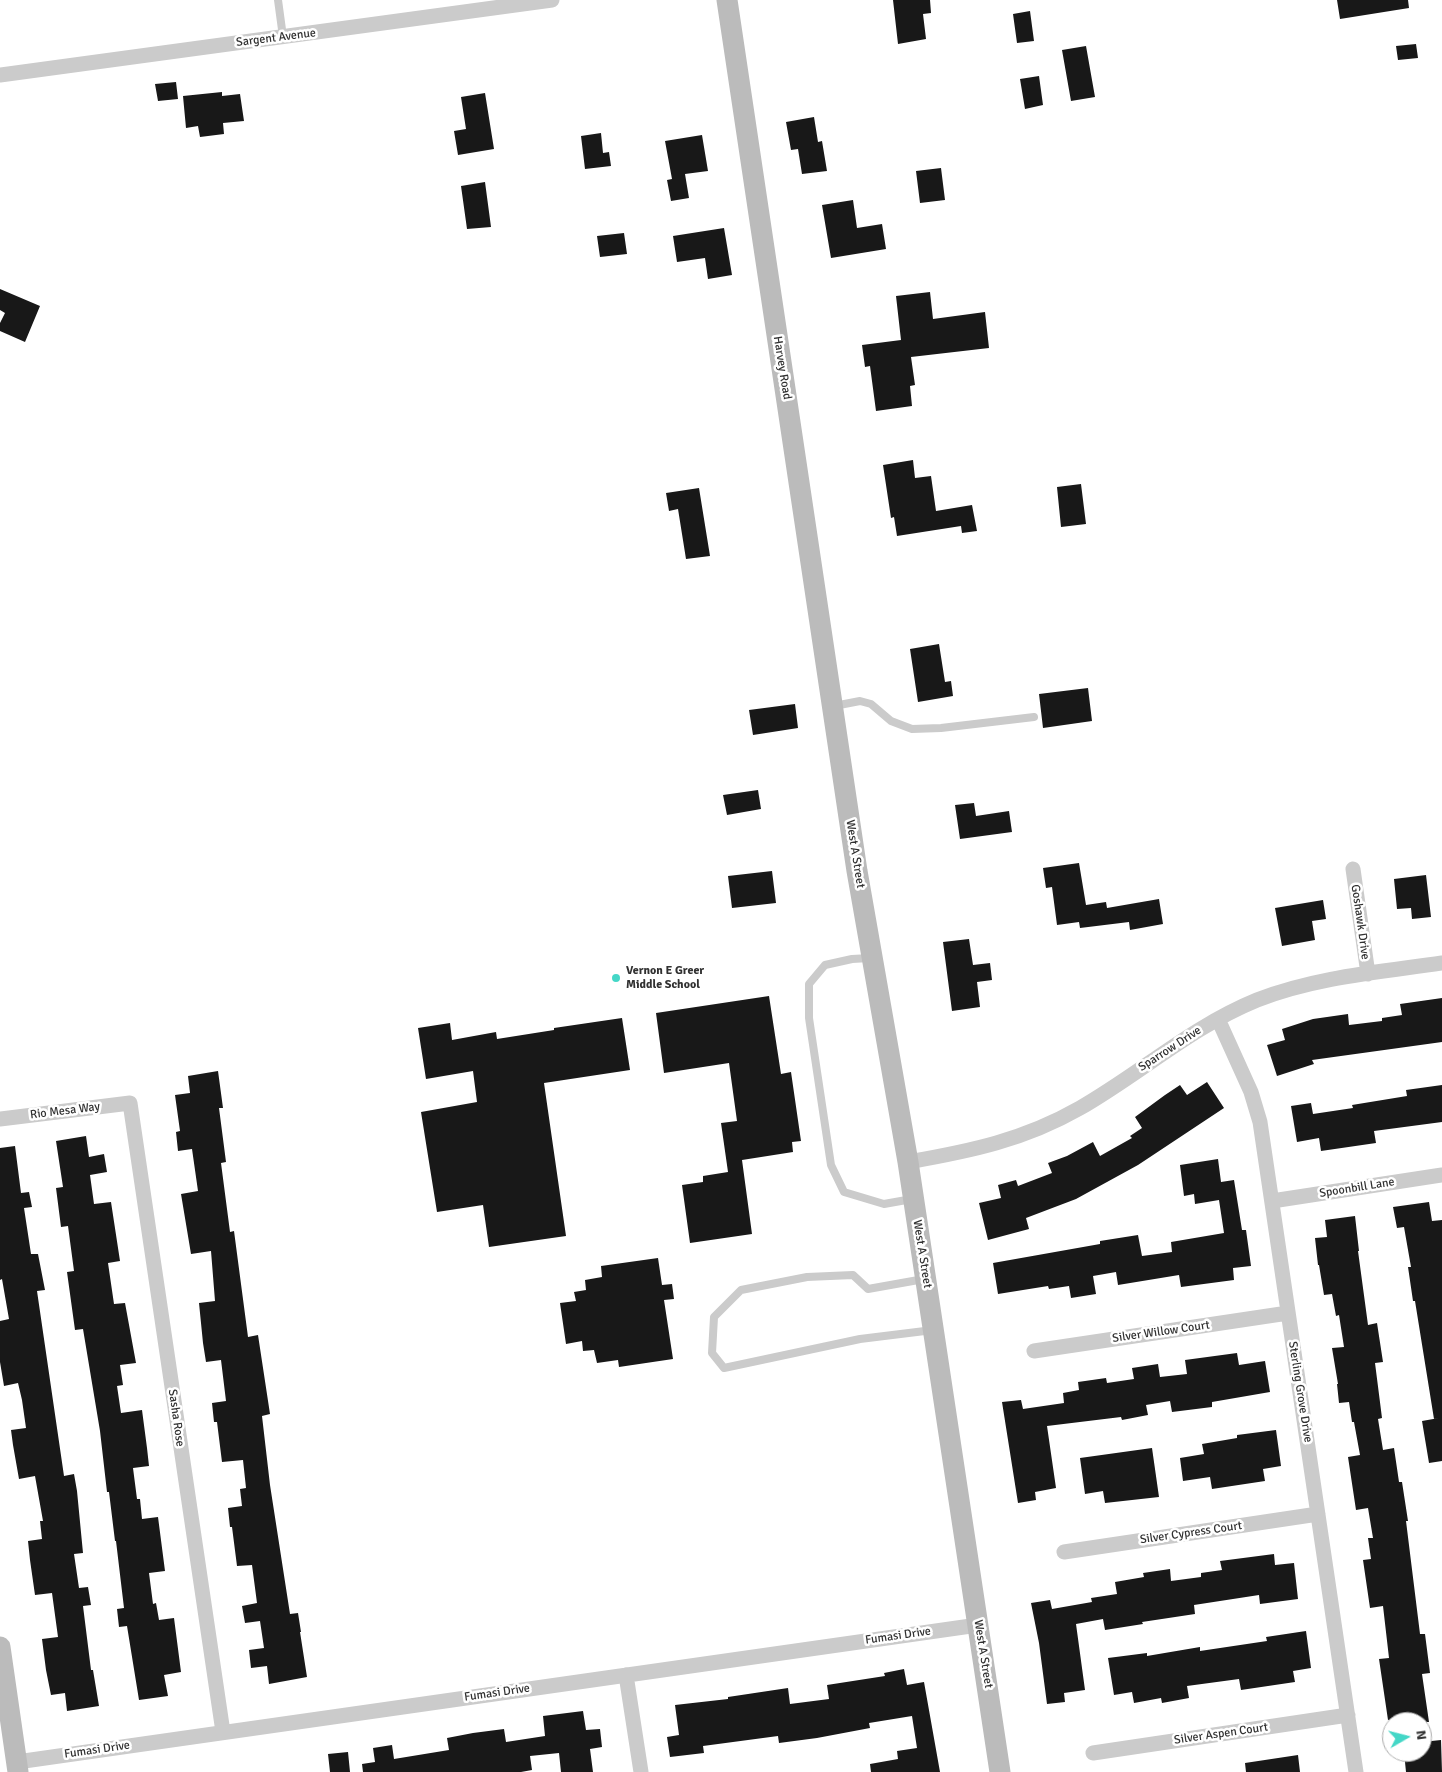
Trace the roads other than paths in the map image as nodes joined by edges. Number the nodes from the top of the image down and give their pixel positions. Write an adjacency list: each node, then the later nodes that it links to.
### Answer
1 (278, 0): 4 (lane)
2 (552, 0): 4 (street, Sargent Avenue)
3 (727, 0): 6 (street, Harvey Road)
4 (283, 36): 5 (street, Sargent Avenue)
5 (0, 75)
6 (832, 706): 7 (lane); 8 (street, Harvey Road)
7 (1034, 717)
8 (837, 737): 10 (street, West A Street)
9 (1353, 870): 12 (street, Goshawk Drive)
10 (872, 957): 16 (street, West A Street); 18 (lane)
11 (1442, 963): 12 (street, Sparrow Drive)
12 (1368, 974): 13 (street, Sparrow Drive)
13 (1218, 1019): 16 (street, Sparrow Drive); 19 (street, Sterling Grove Drive)
14 (130, 1104): 15 (street, Rio Mesa Way); 30 (street, Sasha Rose)
15 (0, 1119)
16 (908, 1162): 18 (street, West A Street)
17 (1442, 1175): 19 (street, Spoonbill Lane)
18 (914, 1199): 20 (street, West A Street)
19 (1272, 1200): 21 (street, Sterling Grove Drive)
20 (926, 1278): 22 (street, West A Street); 22 (lane)
21 (1288, 1313): 23 (street, Silver Willow Court); 24 (street, Sterling Grove Drive)
22 (934, 1330): 26 (street, West A Street)
23 (1034, 1351)
24 (1318, 1514): 25 (street, Silver Cypress Court); 29 (street, Sterling Grove Drive)
25 (1064, 1552)
26 (978, 1625): 28 (street, Fumasi Drive); 34 (street, West A Street)
27 (0, 1647): 32 (street)
28 (626, 1675): 30 (street, Fumasi Drive); 33 (street)
29 (1348, 1715): 31 (street, Silver Aspen Court); 35 (street, Sterling Grove Drive)
30 (223, 1732): 32 (street, Fumasi Drive)
31 (1093, 1753)
32 (18, 1767)
33 (641, 1772)
34 (1000, 1772)
35 (1356, 1772)

